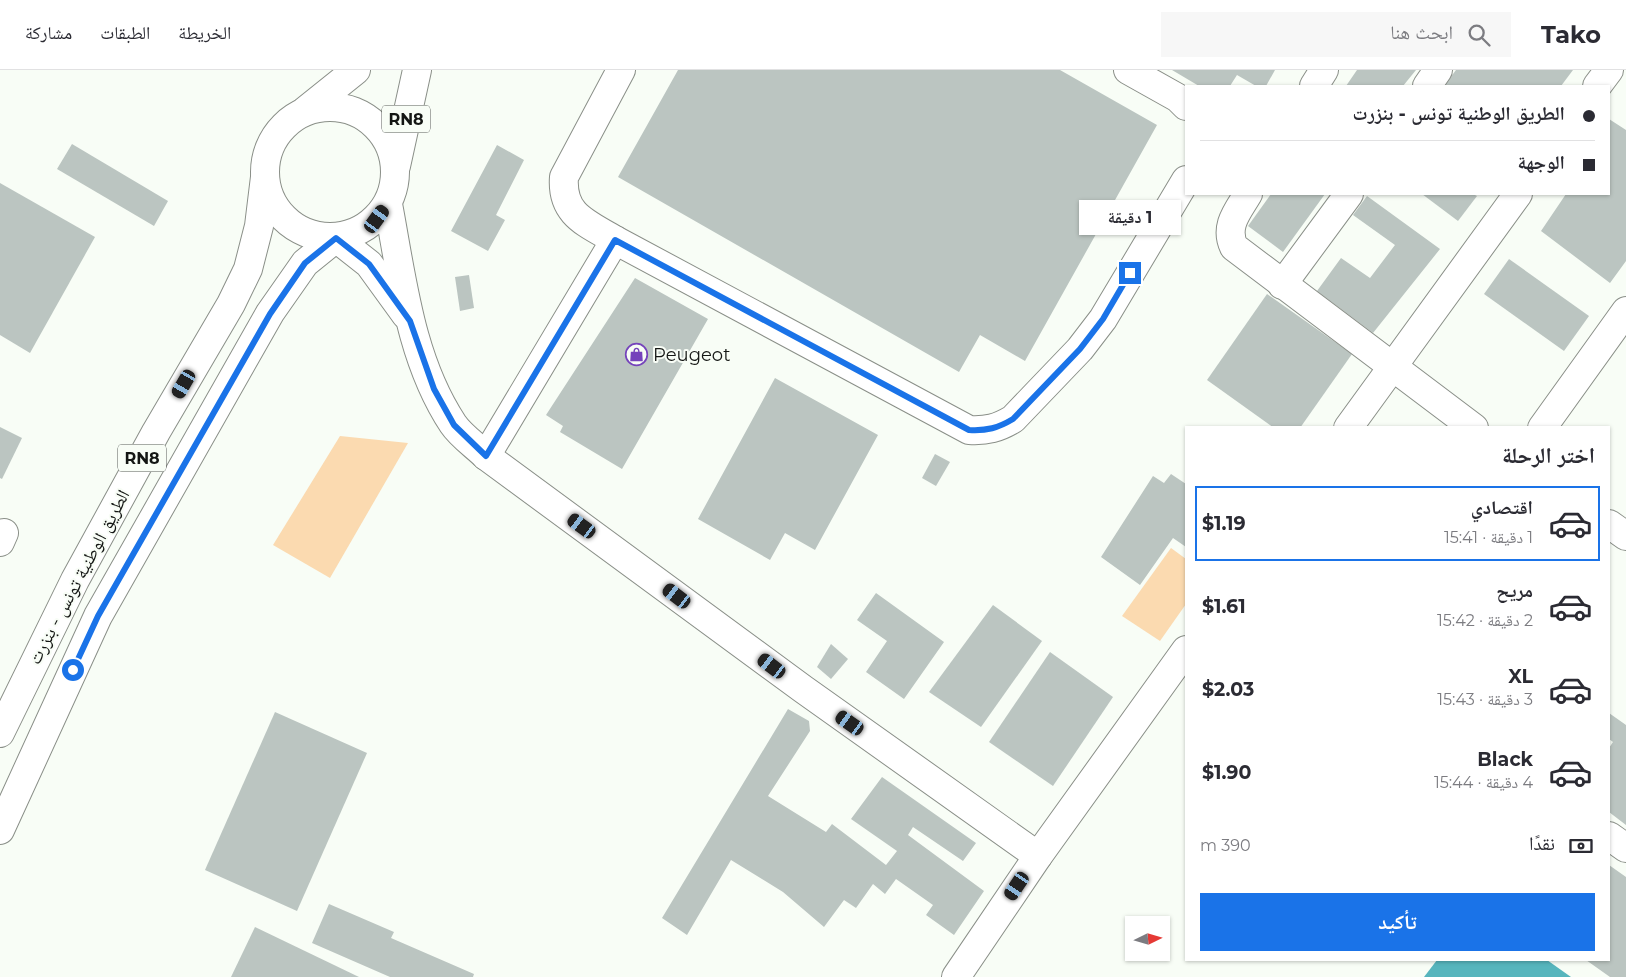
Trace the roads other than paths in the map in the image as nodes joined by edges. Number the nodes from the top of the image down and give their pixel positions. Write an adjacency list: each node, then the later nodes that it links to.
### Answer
1 (356, 70): 12 (main road, RN8)
2 (416, 70): 13 (main road, RN8)
3 (620, 70): 21 (main road)
4 (1128, 70): 11 (main road)
5 (1324, 70): 8 (main road)
6 (1438, 70): 9 (main road)
7 (1609, 70): 10 (main road)
8 (1315, 85)
9 (1427, 85)
10 (1598, 85)
11 (1185, 105)
12 (303, 112): 13 (main road, RN8); 14 (main road, RN8)
13 (396, 168): 19 (main road, RN8)
14 (265, 177): 20 (main road, RN8); 33 (main road, الطريق الوطنية تونس - بنزرت / RN8)
15 (1185, 182): 21 (main road)
16 (1247, 195): 22 (main road)
17 (1347, 195): 22 (main road)
18 (1517, 195): 25 (main road)
19 (388, 204): 20 (main road, RN8); 24 (main road)
20 (336, 238): 24 (main road); 34 (main road, الطريق الوطنية تونس - بنزرت / RN8)
21 (615, 240): 29 (main road)
22 (1282, 285): 25 (main road)
23 (1626, 311): 28 (main road)
24 (410, 321): 29 (main road)
25 (1393, 366): 26 (main road); 27 (main road)
26 (1349, 426)
27 (1471, 426)
28 (1543, 426)
29 (486, 456): 37 (main road)
30 (1610, 525): 31 (main road)
31 (1626, 536)
32 (1185, 651): 37 (main road)
33 (0, 733)
34 (0, 830)
35 (1610, 837): 36 (main road)
36 (1626, 848)
37 (1038, 856): 38 (main road)
38 (956, 977)

